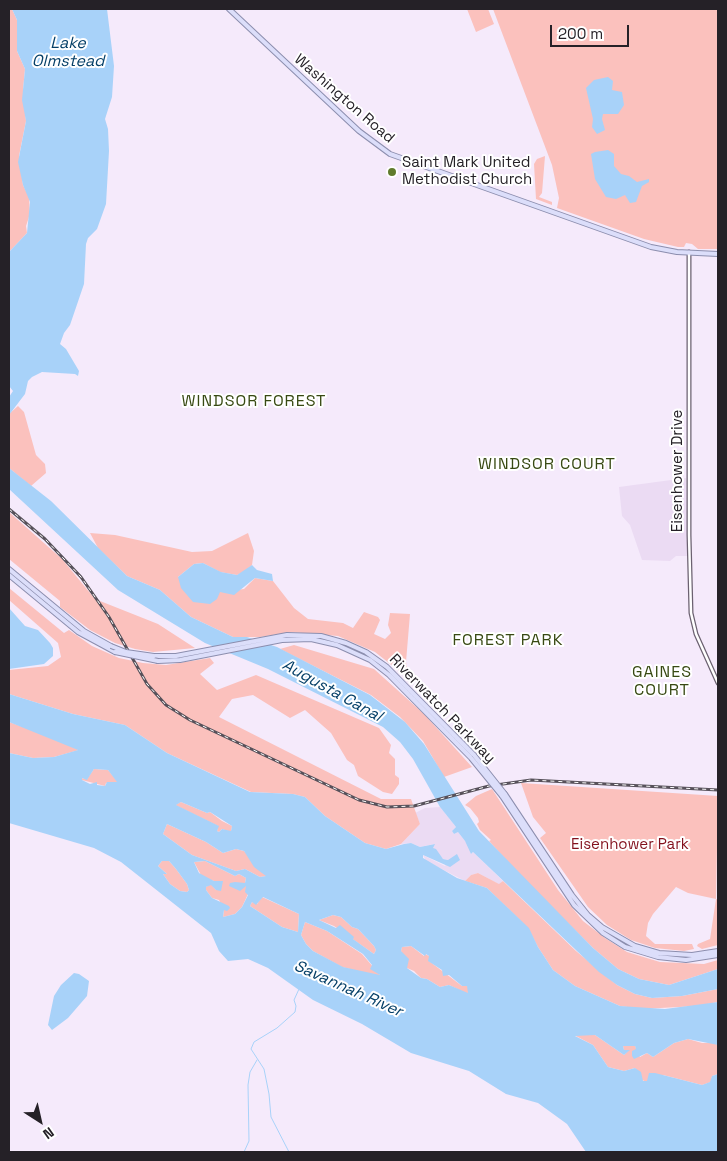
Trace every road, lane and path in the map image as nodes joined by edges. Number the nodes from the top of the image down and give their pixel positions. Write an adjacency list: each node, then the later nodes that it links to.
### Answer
1 (229, 9): 2 (main road, Washington Road)
2 (689, 252): 3 (main road, Washington Road); 6 (street, Eisenhower Drive)
3 (718, 254)
4 (9, 569): 7 (main road, Riverwatch Parkway, bridge)
5 (9, 575): 7 (main road, Riverwatch Parkway, bridge)
6 (718, 683)
7 (472, 757): 8 (main road, Riverwatch Parkway, bridge)
8 (504, 795): 9 (main road, Riverwatch Parkway); 10 (main road, Riverwatch Parkway)
9 (718, 951)
10 (718, 955)

